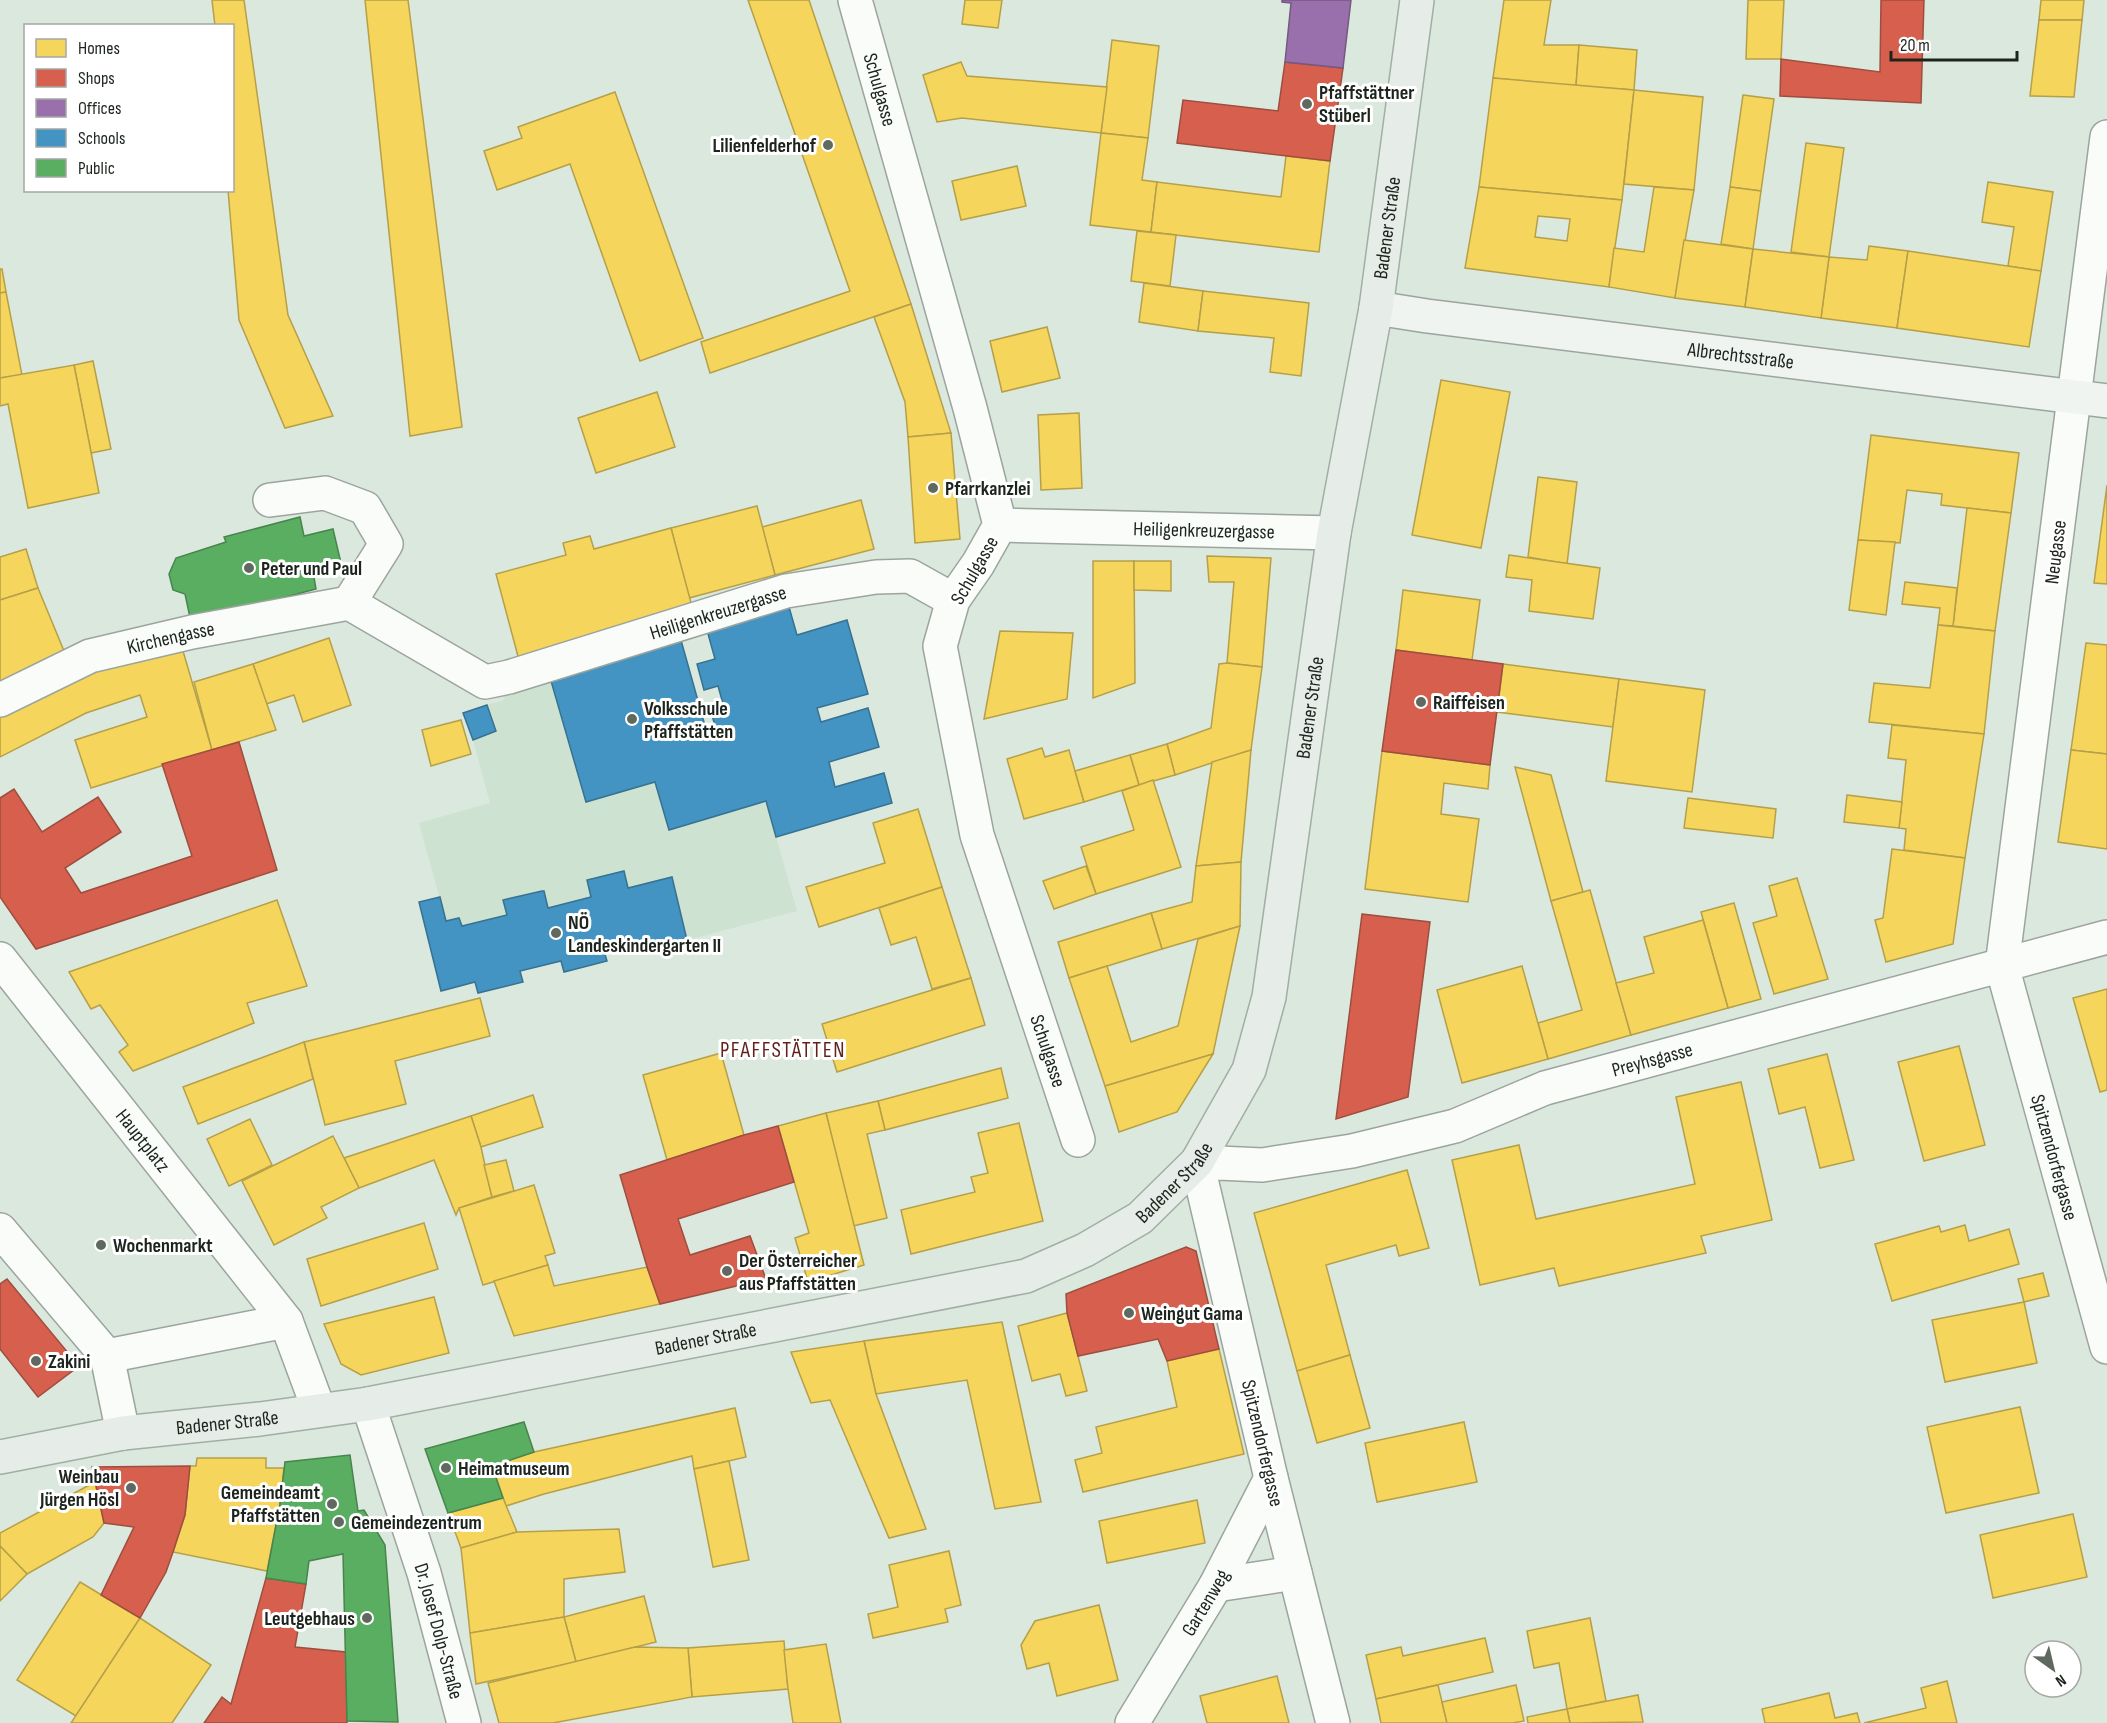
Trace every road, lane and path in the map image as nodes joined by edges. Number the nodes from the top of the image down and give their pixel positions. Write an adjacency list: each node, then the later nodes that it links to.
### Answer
1 (855, 0): 8 (street, Schulgasse)
2 (1417, 0): 4 (main road, Badener Straße)
3 (2107, 137): 5 (street, Neugasse)
4 (1376, 308): 5 (street, Albrechtsstraße); 9 (main road, Badener Straße)
5 (2074, 397): 6 (street, Albrechtsstraße); 15 (street, Neugasse)
6 (2107, 402)
7 (270, 500): 11 (street)
8 (1000, 525): 9 (street, Heiligenkreuzergasse); 10 (street, Schulgasse)
9 (1334, 533): 17 (main road, Badener Straße)
10 (953, 600): 11 (street, Heiligenkreuzergasse); 16 (street, Schulgasse)
11 (349, 603): 12 (street, Kirchengasse)
12 (0, 700)
13 (2107, 937): 15 (street, Preyhsgasse)
14 (0, 959): 19 (street, Hauptplatz)
15 (2002, 966): 17 (street, Preyhsgasse); 20 (street, Spitzendorfergasse)
16 (1078, 1140)
17 (1197, 1162): 22 (main road, Badener Straße); 26 (street, Spitzendorfergasse)
18 (0, 1230): 21 (street)
19 (286, 1321): 21 (street); 23 (street, Hauptplatz)
20 (2107, 1347)
21 (107, 1356): 24 (street)
22 (368, 1404): 23 (main road, Badener Straße); 29 (street, Dr. Josef Dolp-Straße)
23 (319, 1410): 24 (main road, Badener Straße)
24 (123, 1433): 25 (main road, Badener Straße)
25 (0, 1457)
26 (1271, 1478): 27 (street, Spitzendorfergasse); 28 (street, Gartenweg)
27 (1295, 1573): 28 (street); 31 (street, Spitzendorfergasse)
28 (1216, 1585): 30 (street, Gartenweg)
29 (464, 1723)
30 (1132, 1723)
31 (1333, 1723)

